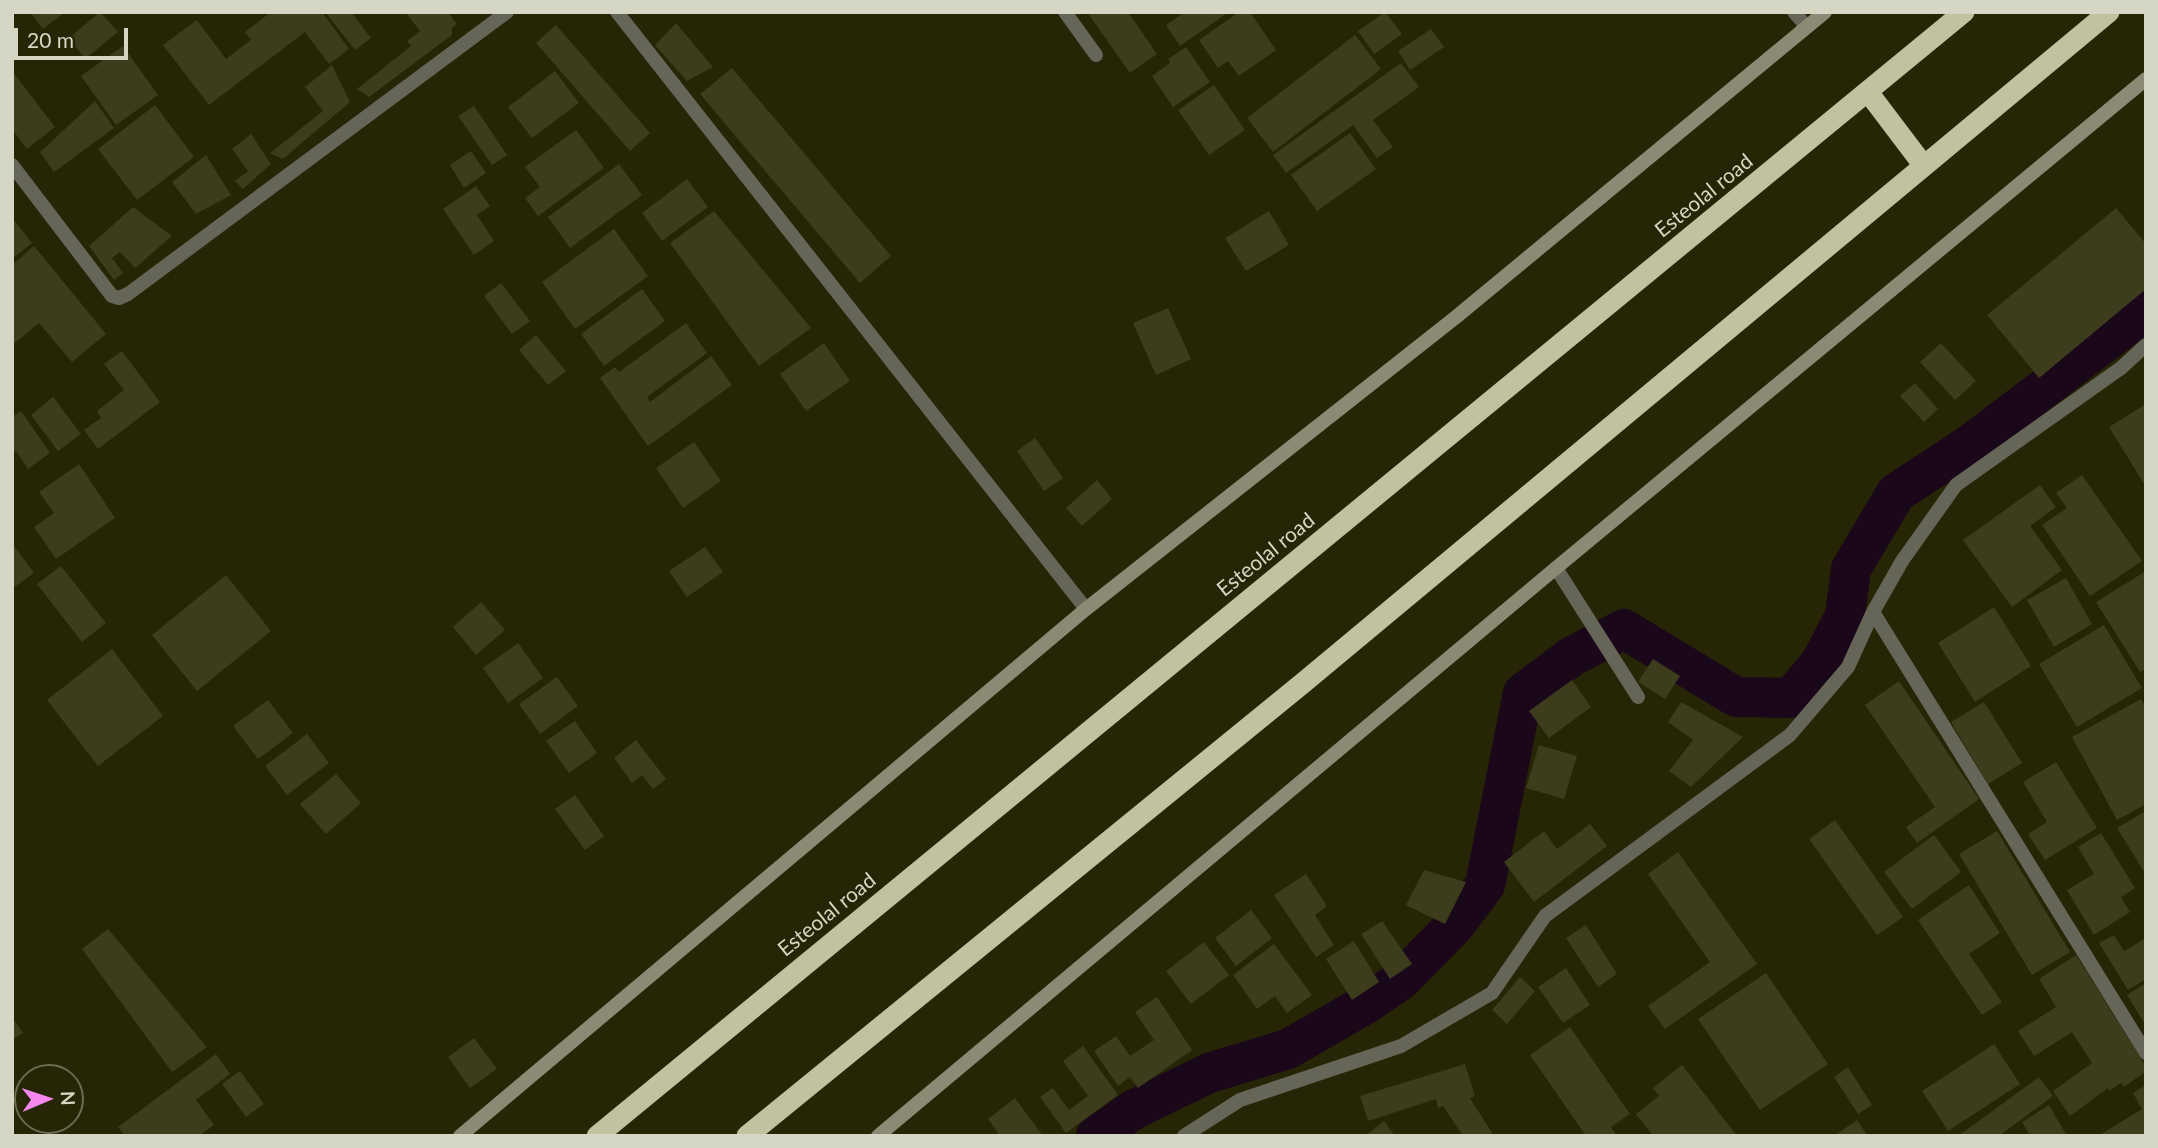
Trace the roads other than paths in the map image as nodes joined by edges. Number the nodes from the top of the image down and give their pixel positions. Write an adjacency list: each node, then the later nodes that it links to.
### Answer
1 (507, 12): 12 (street)
2 (617, 12): 16 (street)
3 (1065, 12): 9 (street)
4 (1794, 12): 8 (street)
5 (1825, 12): 8 (street)
6 (1964, 12): 11 (highway, Esteolal road)
7 (2109, 12): 13 (highway)
8 (1807, 27): 16 (street)
9 (1096, 55)
10 (2146, 79): 15 (street)
11 (1868, 92): 13 (highway); 21 (highway, Esteolal road)
12 (12, 165)
13 (1924, 166): 22 (highway)
14 (2146, 345): 17 (street)
15 (1556, 568): 18 (street); 23 (street)
16 (1086, 609): 20 (street)
17 (1873, 612): 19 (street); 24 (street)
18 (1638, 697)
19 (2146, 1053)
20 (460, 1136)
21 (597, 1136)
22 (747, 1136)
23 (878, 1136)
24 (1184, 1136)

